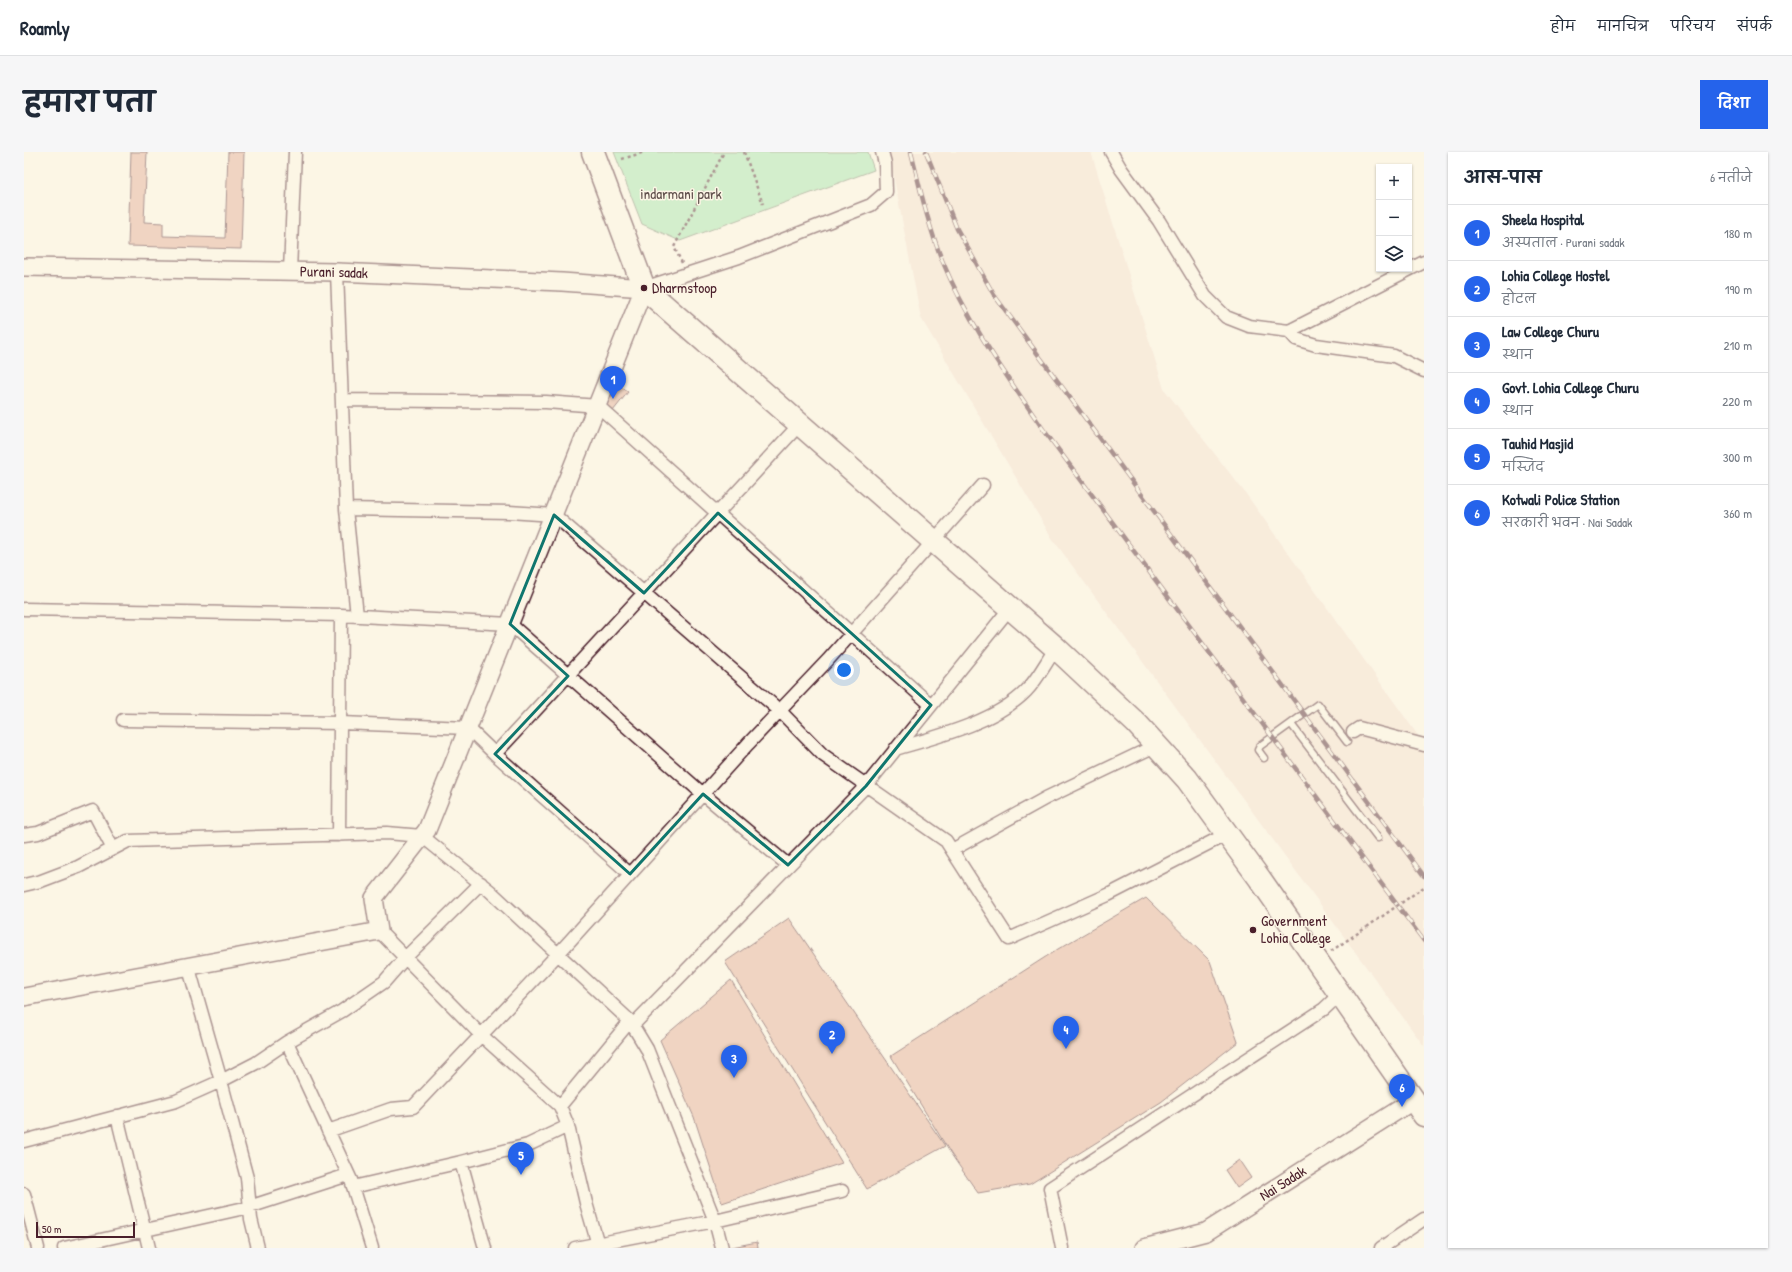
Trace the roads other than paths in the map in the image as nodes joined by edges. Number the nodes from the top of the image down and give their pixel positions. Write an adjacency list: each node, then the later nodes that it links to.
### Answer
1 (295, 152): 7 (street)
2 (593, 152): 9 (highway)
3 (882, 152): 9 (street)
4 (1111, 152): 10 (street)
5 (1424, 262): 10 (street)
6 (24, 267): 7 (street, Purani sadak)
7 (290, 271): 8 (street, Purani sadak)
8 (337, 272): 9 (street, Purani sadak); 12 (street)
9 (644, 288): 13 (street); 14 (highway)
10 (1289, 331): 11 (street)
11 (1424, 371)
12 (343, 400): 13 (street); 16 (street)
13 (598, 406): 17 (street); 18 (street)
14 (799, 425): 17 (street); 19 (highway)
15 (984, 485): 19 (street)
16 (346, 509): 18 (street); 24 (street)
17 (718, 513): 20 (street); 26 (street)
18 (554, 515): 20 (street); 25 (street)
19 (933, 541): 21 (highway); 26 (street)
20 (644, 593): 28 (street); 30 (street)
21 (1010, 608): 27 (highway); 29 (street)
22 (24, 609): 23 (street)
23 (341, 615): 24 (street); 32 (street)
24 (357, 616): 25 (street)
25 (510, 624): 28 (street); 34 (street)
26 (851, 634): 29 (street); 30 (street)
27 (1056, 648): 37 (highway); 38 (street)
28 (568, 676): 39 (street); 42 (street)
29 (931, 705): 38 (street)
30 (780, 711): 41 (street); 42 (street)
31 (123, 720): 32 (street)
32 (341, 723): 34 (street); 43 (street)
33 (1291, 724): 35 (lane); 40 (lane); 47 (lane)
34 (468, 728): 39 (street); 46 (street)
35 (1350, 737): 36 (street)
36 (1424, 744)
37 (1157, 745): 44 (highway); 49 (street)
38 (896, 749): 41 (street)
39 (495, 754): 51 (street)
40 (1264, 758)
41 (866, 786): 49 (street); 50 (street)
42 (703, 794): 50 (street); 51 (street)
43 (339, 834): 46 (street); 48 (street)
44 (1227, 834): 49 (street); 58 (highway)
45 (24, 835): 48 (street)
46 (422, 836): 52 (street); 54 (street)
47 (1378, 838)
48 (113, 849): 53 (street)
49 (952, 850)
50 (788, 865): 60 (street)
51 (630, 874): 55 (street)
52 (481, 883): 55 (street); 56 (street)
53 (24, 885)
54 (379, 931): 56 (street); 57 (street)
55 (558, 954): 60 (street); 61 (street)
56 (405, 958): 61 (street); 62 (street)
57 (188, 965): 59 (street); 63 (street)
58 (1340, 994): 65 (highway); 89 (street)
59 (24, 997)
60 (631, 1023): 64 (street); 77 (street)
61 (481, 1035): 64 (street); 68 (street)
62 (287, 1042): 63 (street); 68 (street)
63 (222, 1081): 66 (street); 75 (street)
64 (560, 1106): 67 (street)
65 (1419, 1107): 90 (street, Nai Sadak)
66 (117, 1116): 69 (street); 78 (street)
67 (568, 1126): 70 (street); 80 (street)
68 (328, 1131): 71 (street)
69 (24, 1141)
70 (461, 1162): 72 (street); 86 (street)
71 (348, 1175): 72 (street); 75 (street)
72 (353, 1187): 85 (street)
73 (842, 1191): 77 (street)
74 (24, 1194): 81 (street)
75 (250, 1207): 78 (street); 84 (street)
76 (1424, 1219): 79 (street)
77 (715, 1221): 80 (street); 88 (street)
78 (144, 1230): 82 (street); 83 (street)
79 (1394, 1244): 91 (street)
80 (598, 1246): 87 (street)
81 (38, 1248)
82 (64, 1248)
83 (149, 1248)
84 (258, 1248)
85 (372, 1248)
86 (485, 1248)
87 (575, 1248)
88 (722, 1248)
89 (1062, 1248)
90 (1144, 1248)
91 (1381, 1248)

